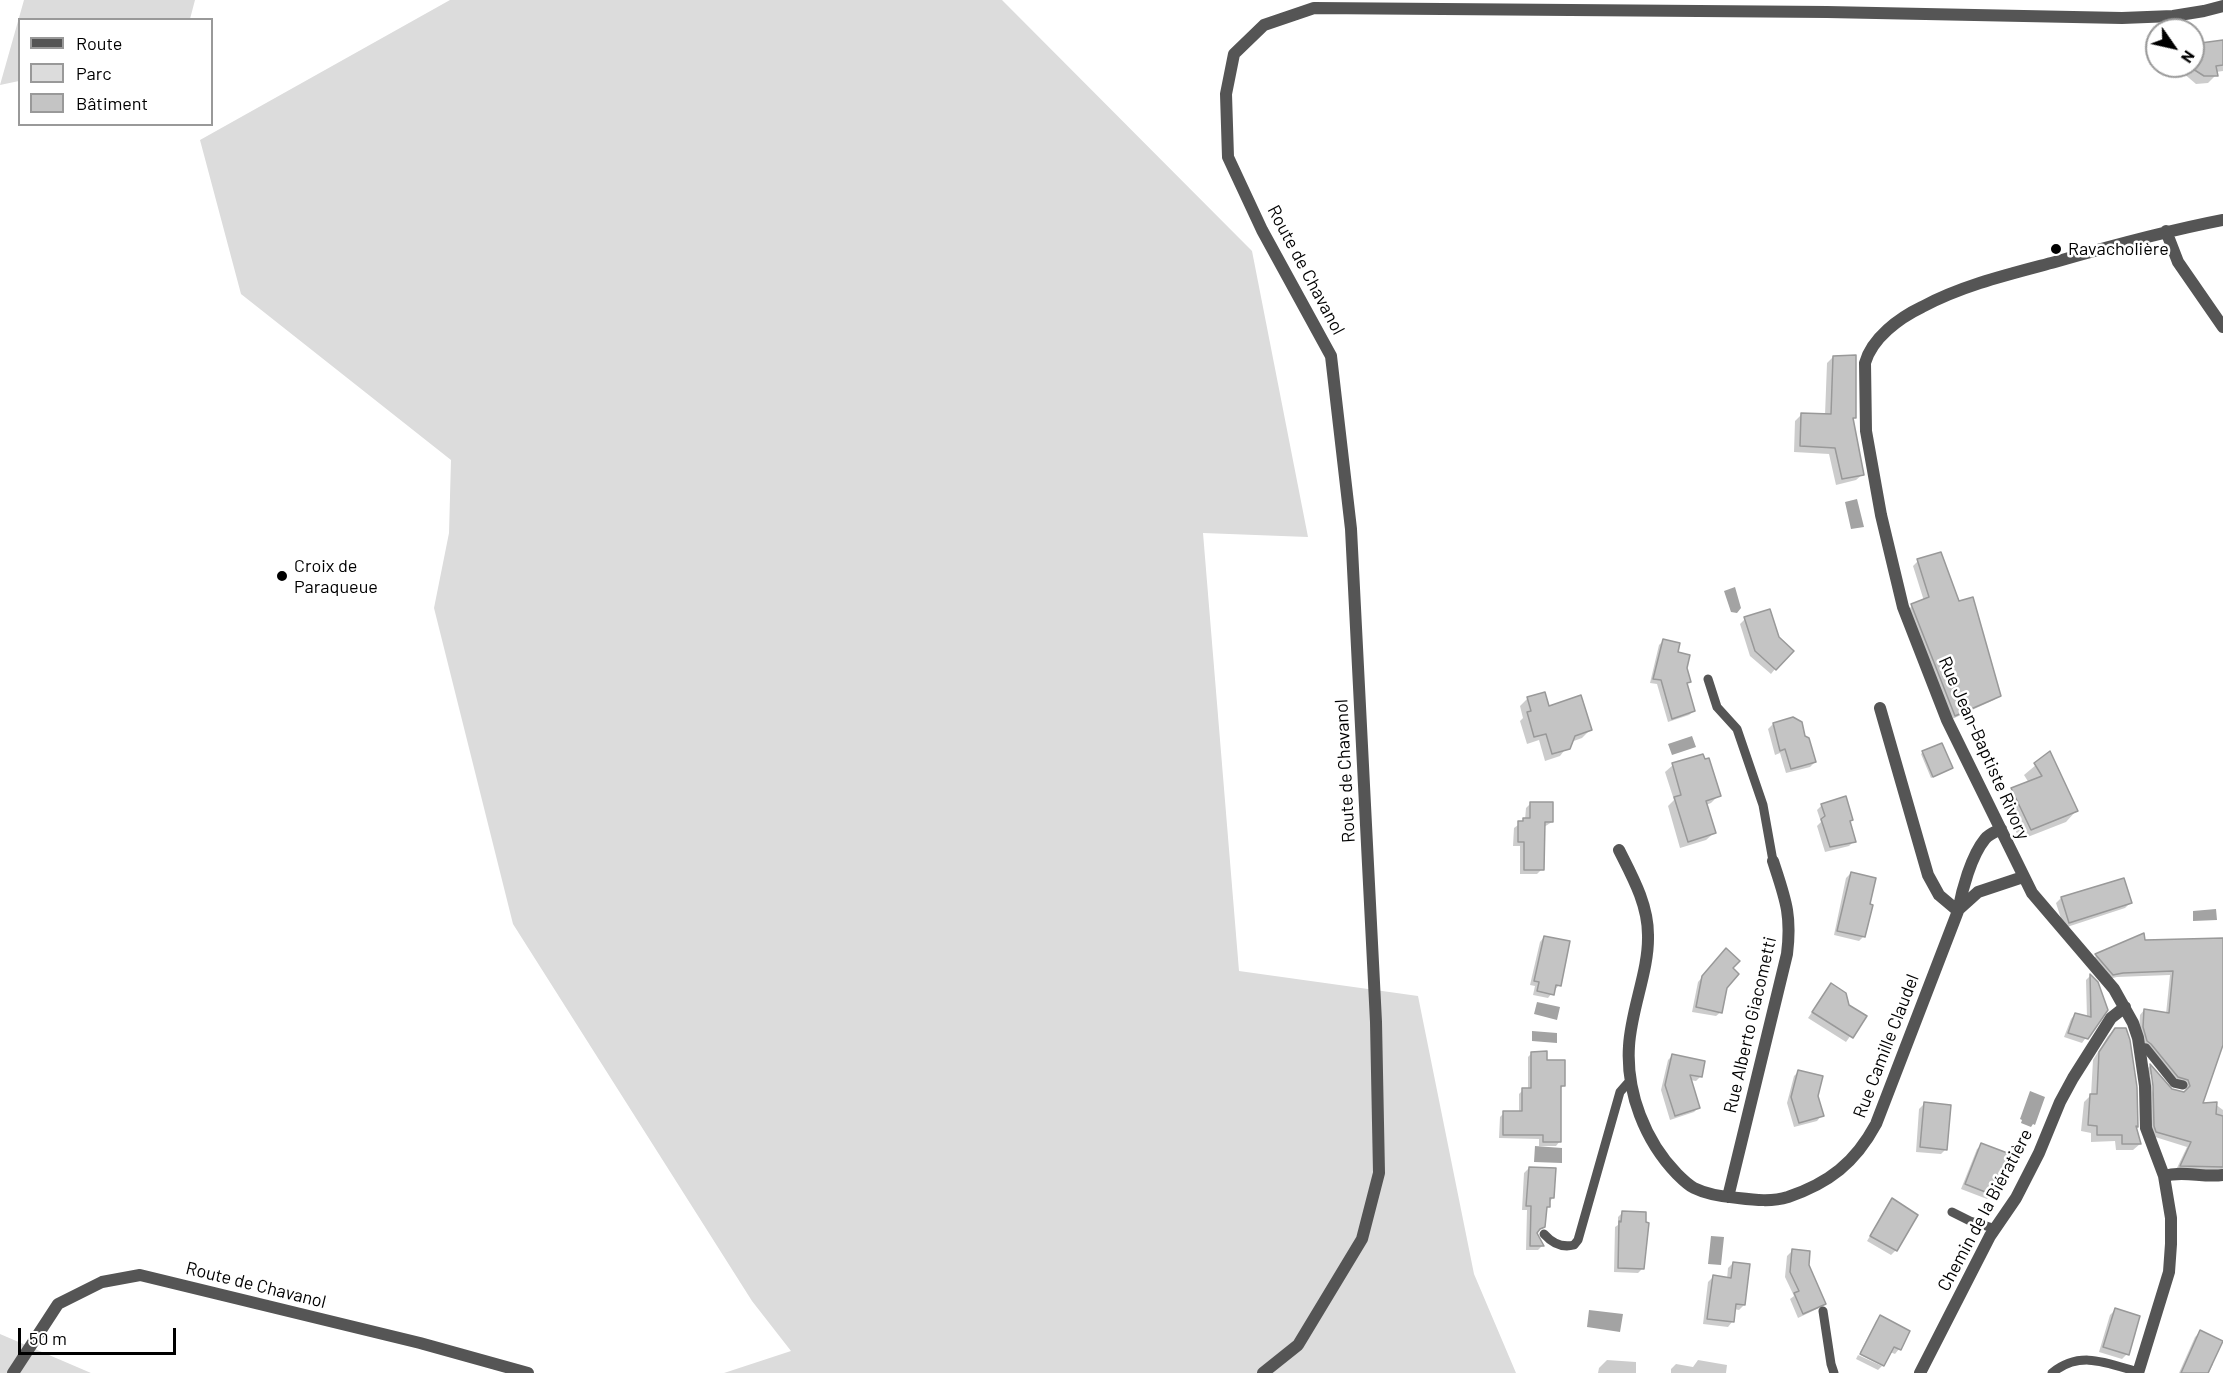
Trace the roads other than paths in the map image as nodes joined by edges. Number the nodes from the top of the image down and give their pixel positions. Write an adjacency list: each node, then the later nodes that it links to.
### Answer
1 (2223, 6): 25 (street, Route de Chavanol)
2 (2223, 220): 3 (street, Rue Jean-Baptiste Rivory)
3 (2166, 231): 4 (street); 7 (street, Rue Jean-Baptiste Rivory)
4 (2223, 327)
5 (1708, 679): 9 (lane)
6 (1880, 708): 11 (street)
7 (2001, 829): 10 (street, Rue Jean-Baptiste Rivory); 11 (street, Rue Camille Claudel)
8 (1618, 850): 14 (street, Rue Camille Claudel)
9 (1773, 861): 18 (street, Rue Alberto Giacometti)
10 (2023, 877): 11 (street, Rue Camille Claudel); 12 (street, Rue Jean-Baptiste Rivory)
11 (1958, 911): 18 (street, Rue Camille Claudel)
12 (2125, 1006): 13 (street, Rue Jean-Baptiste Rivory); 20 (street, Chemin de la Biératière)
13 (2139, 1047): 15 (lane); 17 (street, Rue Jean-Baptiste Rivory)
14 (1632, 1083): 18 (street, Rue Camille Claudel); 21 (lane)
15 (2183, 1085)
16 (2223, 1175): 17 (street)
17 (2164, 1176): 29 (street, Rue Jean-Baptiste Rivory)
18 (1728, 1197)
19 (1952, 1212): 20 (lane)
20 (1996, 1229): 27 (street, Chemin de la Biératière)
21 (1544, 1234)
22 (1823, 1311): 26 (lane)
23 (13, 1373): 24 (street, Route de Chavanol)
24 (528, 1373)
25 (1263, 1373)
26 (1834, 1373)
27 (1920, 1373)
28 (2052, 1373): 29 (lane)
29 (2138, 1373)

